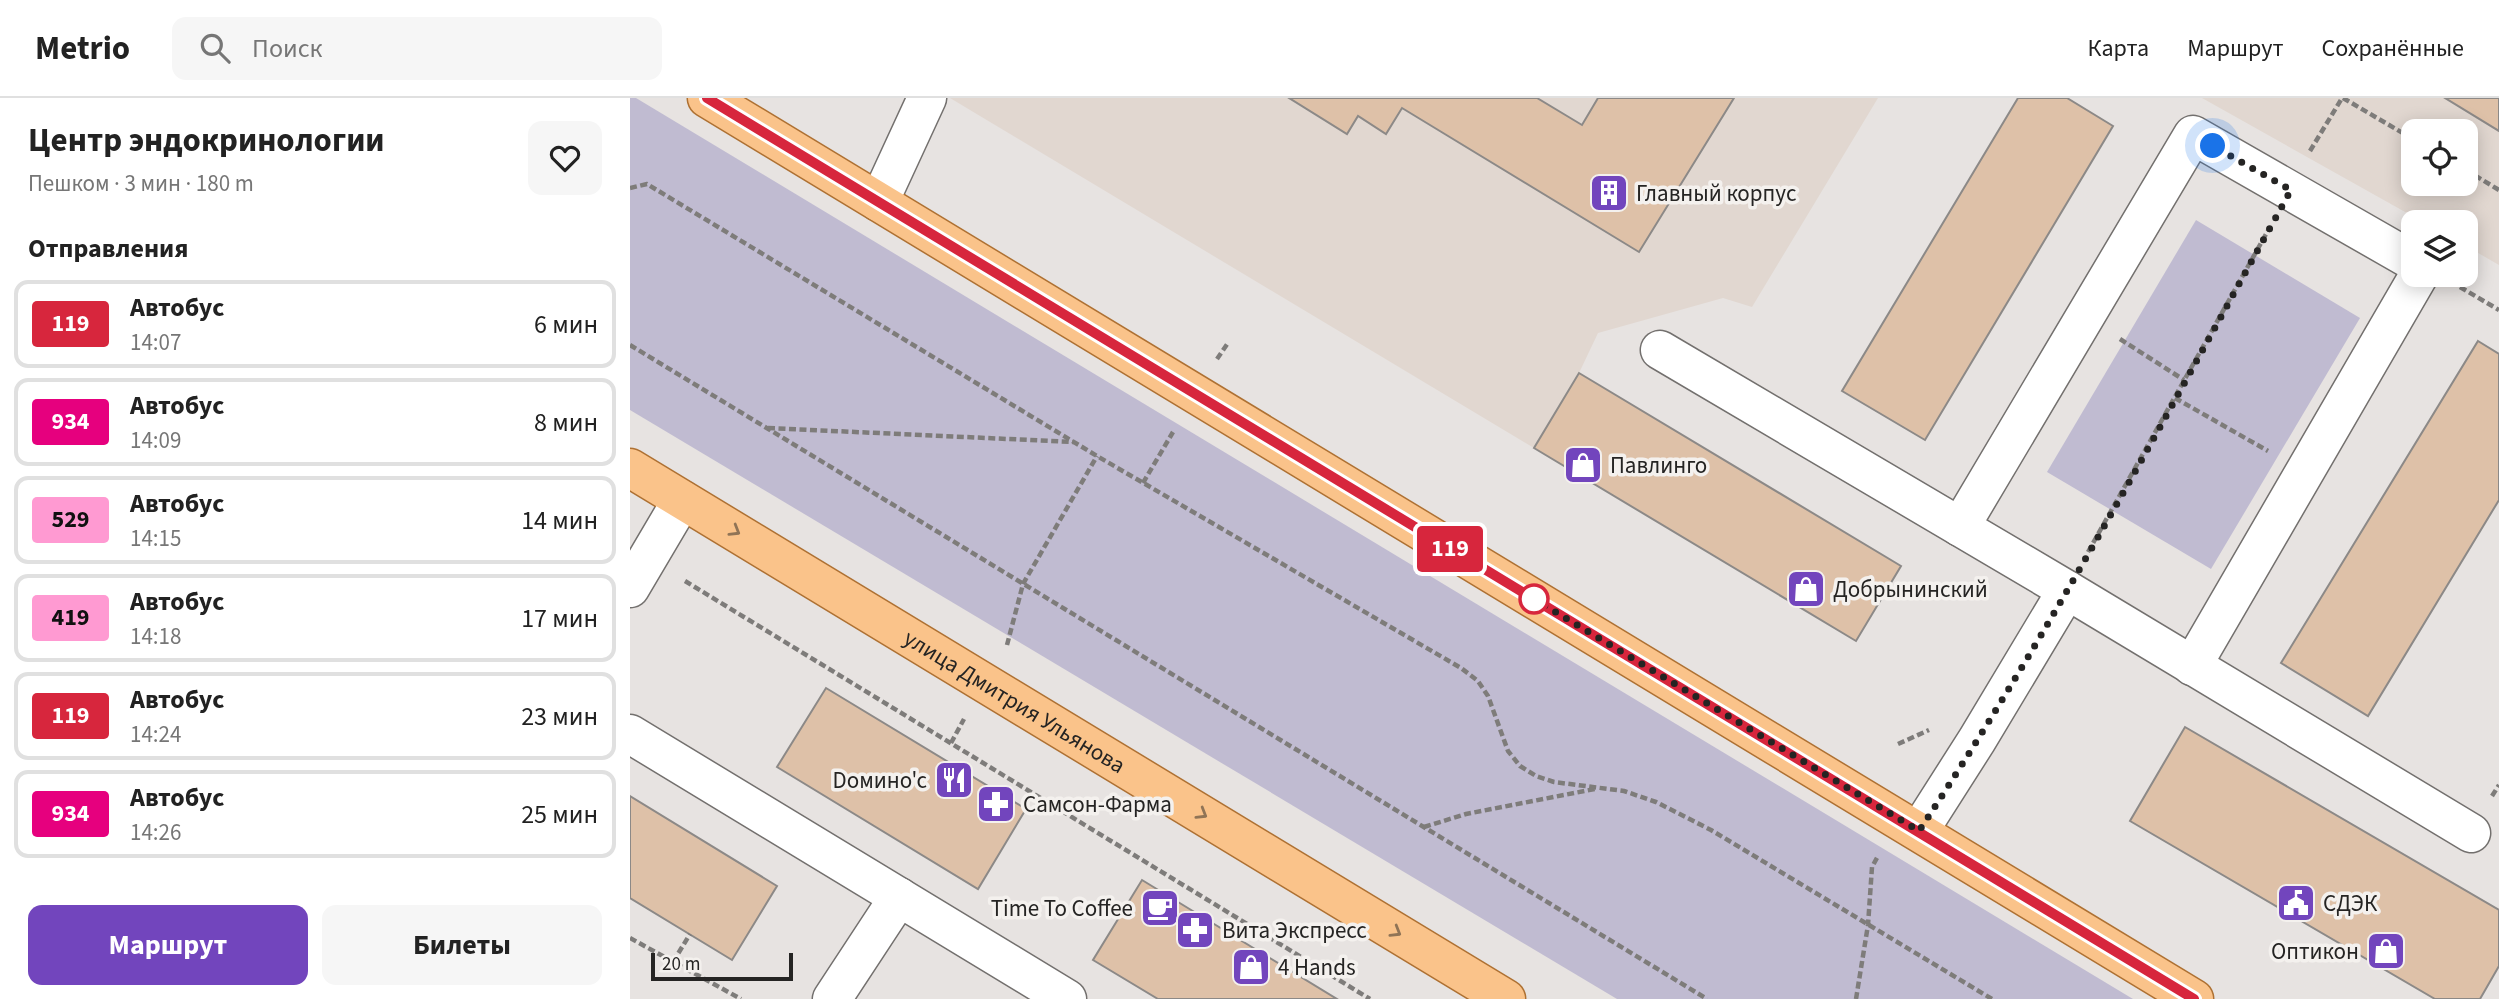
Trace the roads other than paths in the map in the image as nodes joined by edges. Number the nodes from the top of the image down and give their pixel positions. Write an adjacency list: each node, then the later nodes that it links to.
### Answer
1 (707, 98): 3 (main road)
2 (927, 98): 3 (lane)
3 (879, 202): 14 (main road)
4 (2401, 254): 9 (lane)
5 (2412, 287): 12 (lane)
6 (1660, 350): 9 (lane)
7 (630, 468): 8 (main road, улица Дмитрия Ульянова)
8 (682, 500): 10 (lane); 19 (main road, улица Дмитрия Ульянова, one-way to 19)
9 (1960, 527): 11 (lane)
10 (639, 573)
11 (2067, 590): 12 (lane); 14 (lane)
12 (2192, 666): 15 (lane)
13 (630, 734): 16 (lane)
14 (1909, 826): 20 (main road)
15 (2471, 833)
16 (899, 897): 17 (lane); 18 (lane)
17 (832, 999)
18 (1067, 999)
19 (1506, 999)
20 (2194, 999)

